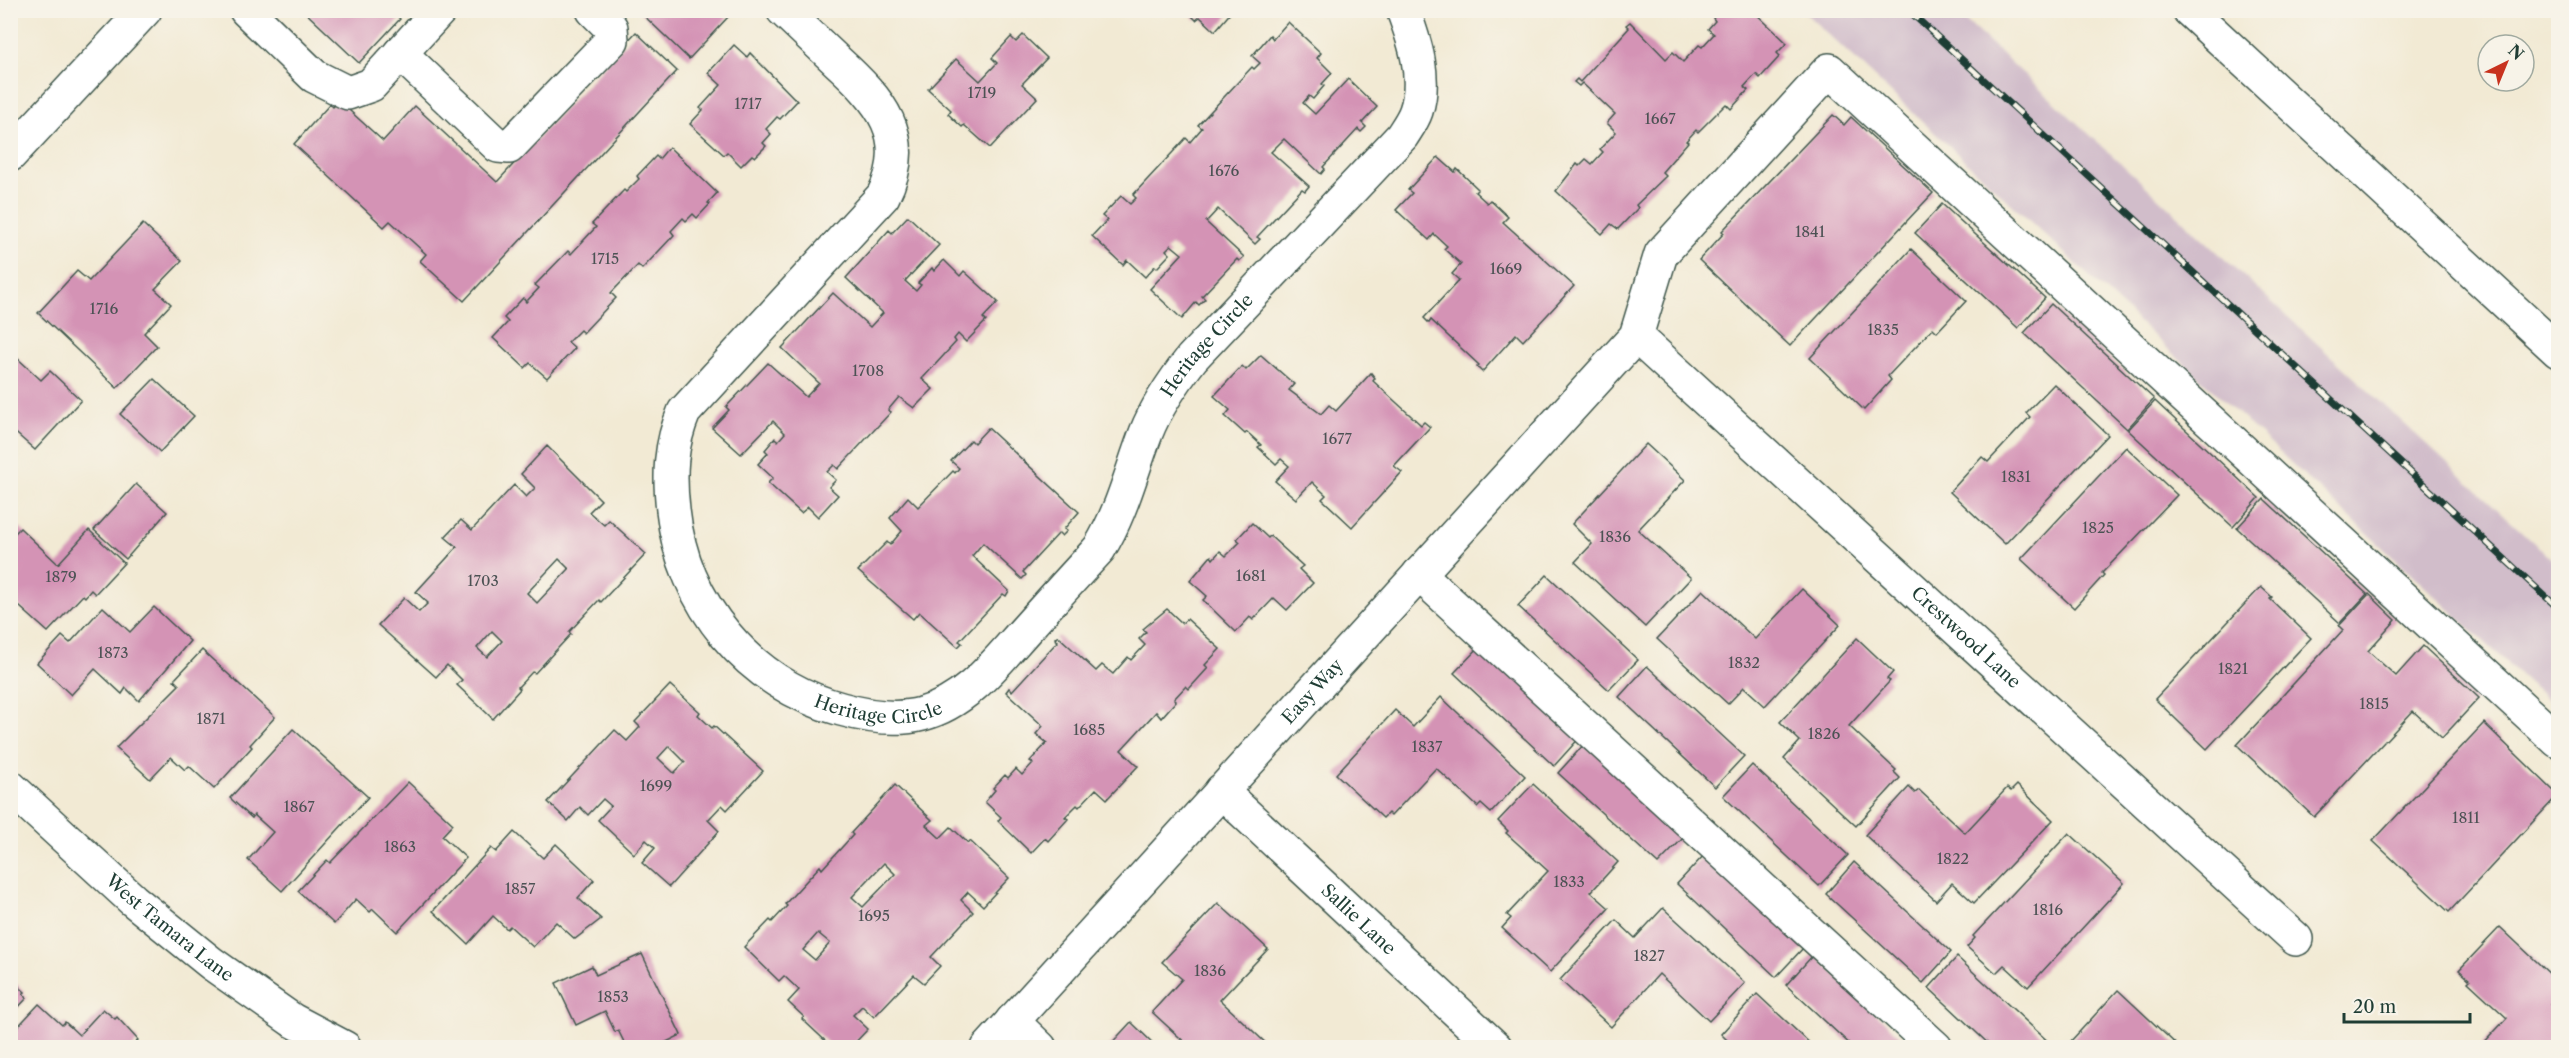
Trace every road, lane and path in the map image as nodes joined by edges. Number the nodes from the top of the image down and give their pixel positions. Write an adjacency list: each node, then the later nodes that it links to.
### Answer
1 (145, 10): 9 (street)
2 (246, 10): 8 (street)
3 (440, 10): 8 (street)
4 (593, 10): 8 (street)
5 (783, 10): 6 (street, Heritage Circle)
6 (1403, 10)
7 (2189, 10): 11 (street)
8 (400, 53)
9 (10, 155)
10 (1636, 336): 12 (street, Easy Way); 13 (street); 16 (street, Crestwood Lane)
11 (2559, 351)
12 (1419, 574): 15 (street, Easy Way); 22 (street)
13 (2559, 741)
14 (10, 787): 18 (street, West Tamara Lane)
15 (1221, 790): 17 (street, Easy Way); 21 (street, Sallie Lane)
16 (2296, 939)
17 (1012, 1021): 19 (street, Easy Way); 20 (street)
18 (345, 1047)
19 (988, 1047)
20 (1040, 1047)
21 (1496, 1047)
22 (1936, 1047)

